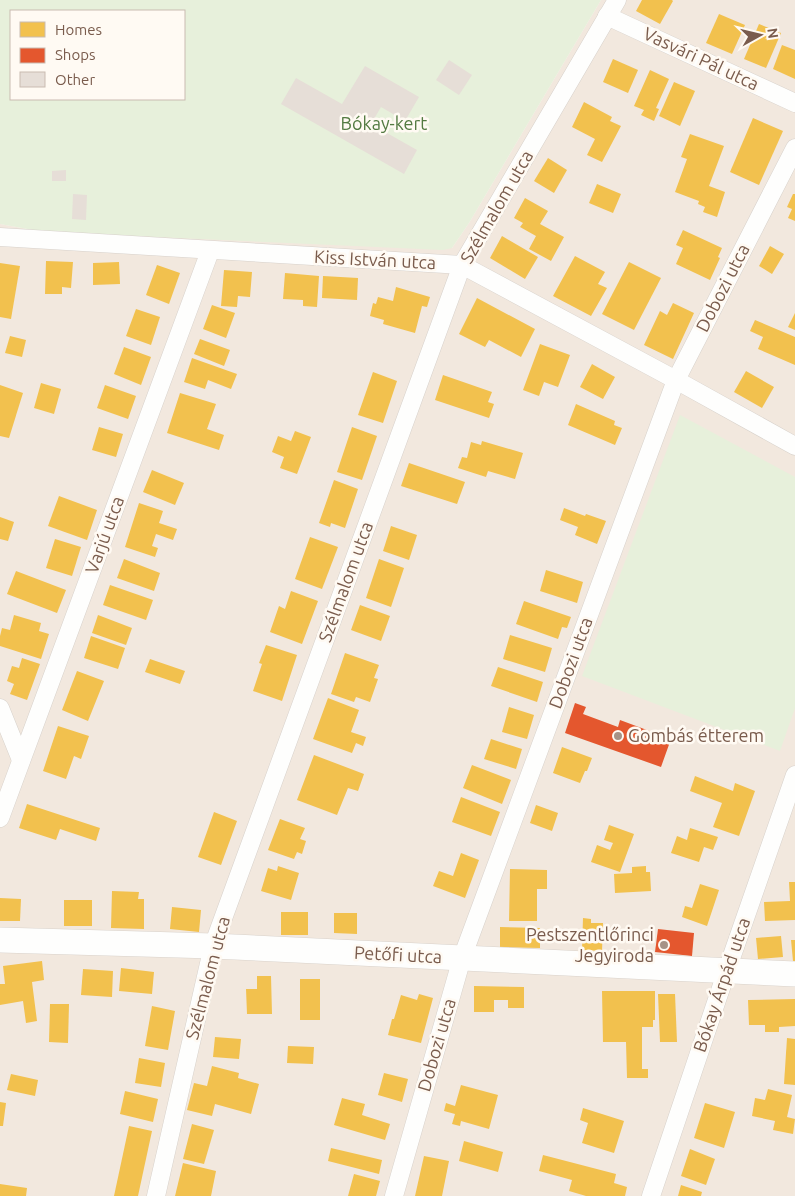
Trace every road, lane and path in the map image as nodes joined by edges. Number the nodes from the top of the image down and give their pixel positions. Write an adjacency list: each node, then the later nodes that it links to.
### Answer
1 (617, 0): 2 (street, Szélmalom utca)
2 (607, 16): 3 (street, Vasvári Pál utca); 7 (street, Szélmalom utca)
3 (795, 103)
4 (795, 148): 8 (street, Dobozi utca)
5 (0, 237): 6 (street, Kiss István utca)
6 (210, 251): 7 (street, Kiss István utca); 11 (street, Varjú utca)
7 (462, 265): 8 (street, Kiss István utca); 15 (street, Szélmalom utca)
8 (676, 380): 9 (street, Kiss István utca); 16 (street, Dobozi utca)
9 (795, 446)
10 (0, 708): 11 (street)
11 (21, 760): 13 (street, Varjú utca)
12 (795, 775): 17 (street, Bókay Árpád utca)
13 (0, 818)
14 (0, 940): 15 (main road, Petőfi utca)
15 (213, 946): 16 (main road, Petőfi utca); 19 (street, Szélmalom utca)
16 (462, 958): 17 (main road, Petőfi utca); 20 (street, Dobozi utca)
17 (727, 970): 18 (main road, Petőfi utca); 21 (street, Bókay Árpád utca)
18 (795, 974)
19 (156, 1196)
20 (394, 1196)
21 (650, 1196)

